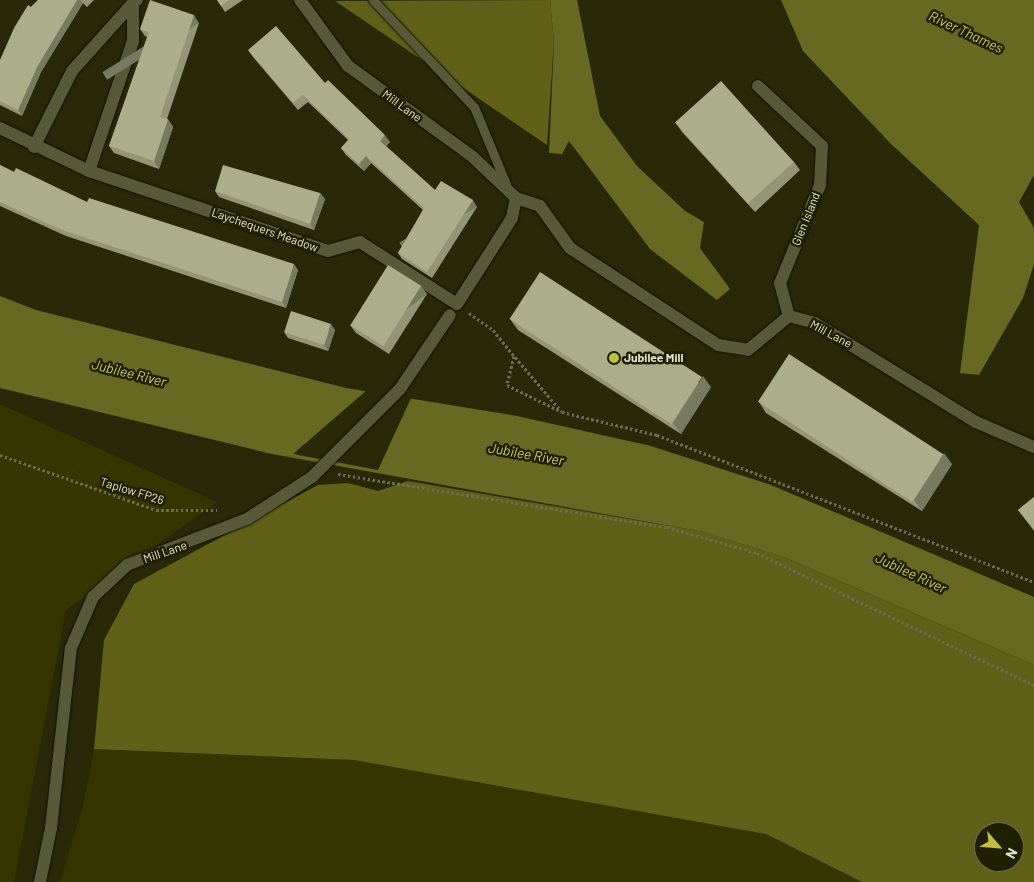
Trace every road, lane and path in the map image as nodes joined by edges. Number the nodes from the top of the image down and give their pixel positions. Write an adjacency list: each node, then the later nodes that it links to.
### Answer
1 (300, 0): 8 (street, Mill Lane)
2 (373, 0): 8 (lane)
3 (135, 1): 6 (street); 7 (street)
4 (758, 86): 11 (street, Glen Island)
5 (0, 128): 6 (street, Laychequers Meadow)
6 (34, 147): 7 (street, Laychequers Meadow)
7 (89, 171): 10 (street, Laychequers Meadow)
8 (506, 184): 9 (street, Mill Lane)
9 (516, 198): 10 (street, Mill Lane); 11 (street)
10 (453, 310): 12 (path); 16 (street, Mill Lane)
11 (788, 316): 14 (street, Mill Lane)
12 (514, 356): 13 (path); 13 (path)
13 (562, 412): 18 (path)
14 (1034, 447)
15 (0, 455): 17 (path, Taplow FP26)
16 (320, 470): 19 (path); 20 (street, Mill Lane)
17 (221, 509)
18 (1034, 582)
19 (1034, 686)
20 (40, 882)

